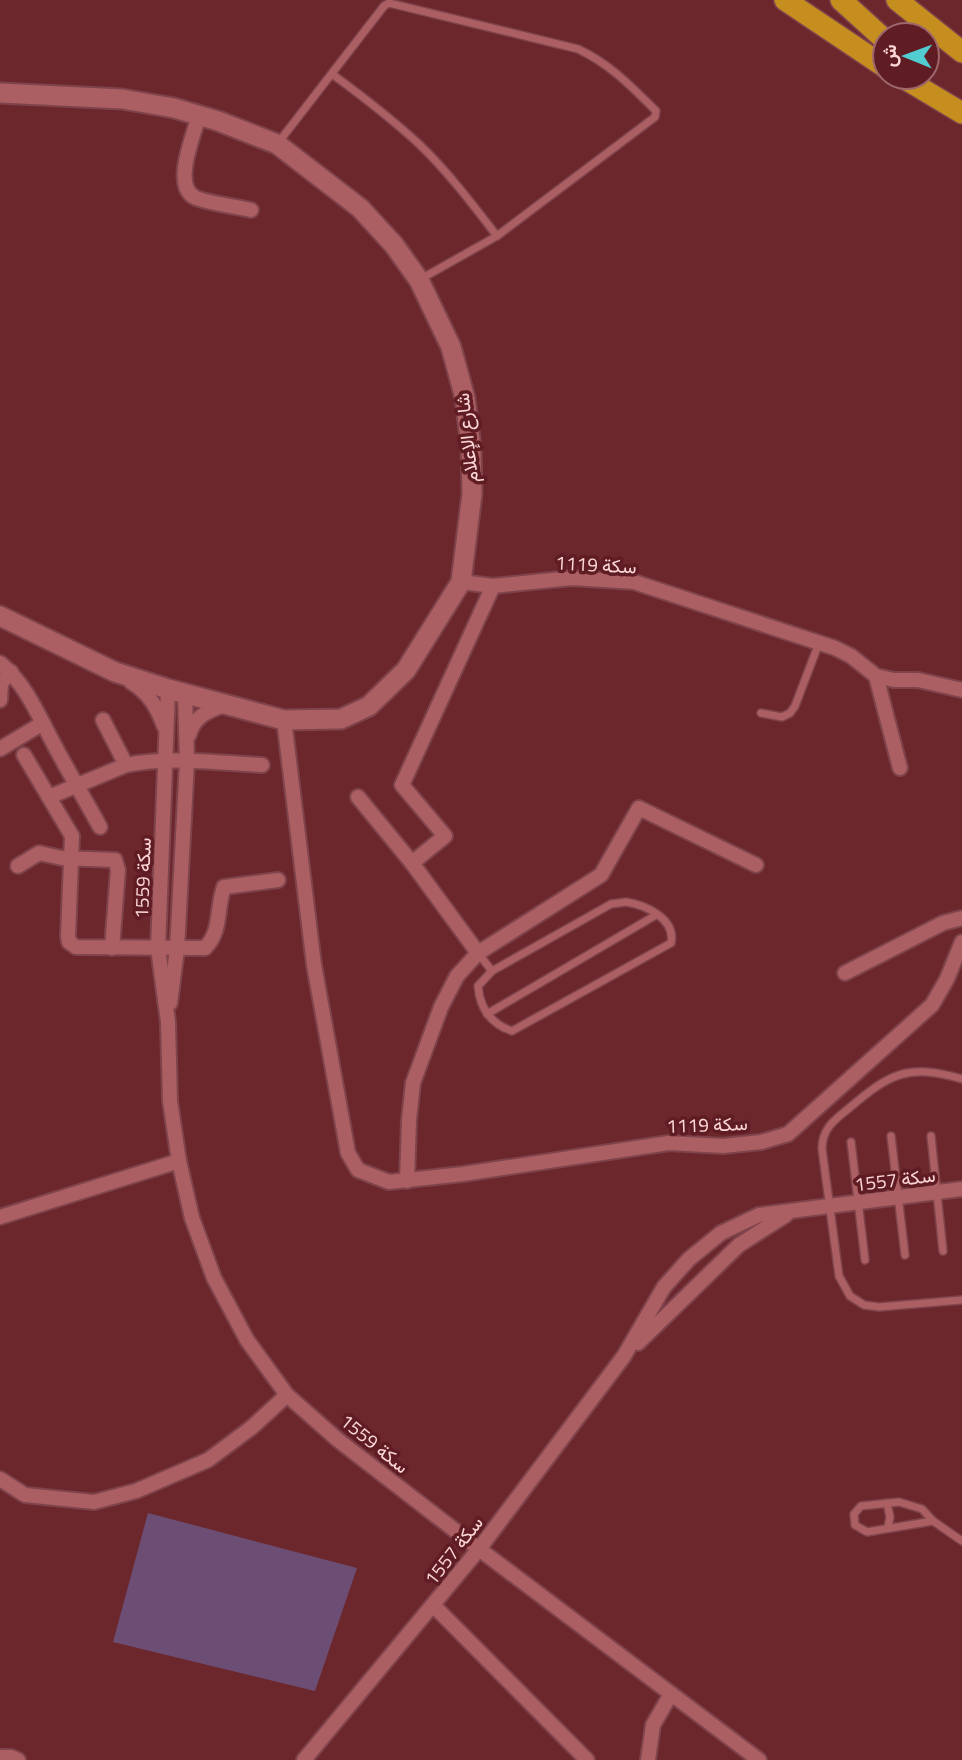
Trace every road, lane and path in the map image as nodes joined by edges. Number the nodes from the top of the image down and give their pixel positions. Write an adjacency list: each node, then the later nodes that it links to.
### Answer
1 (785, 0): 6 (highway)
2 (841, 0): 4 (highway)
3 (897, 0): 5 (highway)
4 (871, 27)
5 (962, 52)
6 (871, 58)
7 (332, 74): 13 (lane); 15 (lane); 15 (lane)
8 (927, 91): 11 (highway)
9 (941, 91): 11 (highway)
10 (0, 93): 12 (main road, شارع الإعلام)
11 (962, 111)
12 (199, 115): 13 (main road, شارع الإعلام); 14 (street)
13 (277, 144): 16 (main road, شارع الإعلام)
14 (251, 210)
15 (497, 236): 16 (lane)
16 (419, 280): 17 (main road, شارع الإعلام)
17 (461, 582): 18 (street, سكة 1119); 30 (main road, شارع الإعلام)
18 (493, 586): 20 (street, سكة 1119); 46 (street)
19 (0, 616): 22 (main road, شارع الإعلام)
20 (819, 643): 23 (street, سكة 1119); 28 (lane)
21 (5, 667): 26 (street); 31 (street)
22 (115, 672): 25 (main road, شارع الإعلام); 32 (street, سكة 1559)
23 (876, 676): 24 (street); 40 (street)
24 (962, 690)
25 (177, 691): 27 (main road, شارع الإعلام); 32 (street, سكة 1559); 33 (street, سكة 1559)
26 (0, 700)
27 (227, 704): 30 (main road, شارع الإعلام); 33 (street)
28 (761, 713)
29 (103, 720): 38 (street)
30 (284, 720): 66 (street, سكة 1119)
31 (43, 723): 34 (street); 41 (street)
32 (166, 734): 37 (street, سكة 1559)
33 (188, 740): 36 (street, سكة 1559)
34 (0, 749)
35 (24, 755): 42 (street)
36 (187, 761): 37 (street); 39 (street); 55 (street, سكة 1559)
37 (166, 762): 38 (street); 54 (street, سكة 1559)
38 (126, 765): 41 (street)
39 (262, 765)
40 (900, 768)
41 (78, 786): 42 (street); 44 (street)
42 (49, 797): 45 (street)
43 (358, 797): 46 (street)
44 (100, 827)
45 (72, 858): 48 (street); 53 (street); 53 (street)
46 (412, 863): 56 (street)
47 (756, 865): 56 (street)
48 (18, 866)
49 (278, 880): 55 (street)
50 (656, 915): 57 (lane); 59 (lane); 59 (lane)
51 (962, 918): 58 (street)
52 (962, 942): 66 (street, سكة 1119)
53 (112, 947): 54 (street)
54 (158, 948): 55 (street); 60 (street, سكة 1559)
55 (177, 949): 60 (street, سكة 1559)
56 (478, 953): 57 (lane); 66 (street)
57 (492, 971): 59 (lane)
58 (845, 973)
59 (487, 1014)
60 (168, 1022): 65 (street, سكة 1559)
61 (962, 1079): 71 (lane)
62 (891, 1136): 69 (lane)
63 (931, 1136): 68 (lane)
64 (852, 1142): 70 (lane)
65 (179, 1161): 73 (street); 83 (street, سكة 1559)
66 (407, 1181)
67 (962, 1189): 68 (street, سكة 1557)
68 (936, 1193): 69 (street, سكة 1557); 74 (lane)
69 (896, 1197): 70 (street, سكة 1557); 76 (lane)
70 (857, 1203): 71 (street, سكة 1557); 77 (lane)
71 (831, 1207): 72 (street, سكة 1557); 81 (lane)
72 (791, 1211): 75 (street, سكة 1557); 78 (street, سكة 1557)
73 (0, 1217)
74 (943, 1251)
75 (697, 1253): 78 (street); 79 (street, سكة 1557)
76 (905, 1255)
77 (866, 1260)
78 (715, 1270): 80 (street, سكة 1557)
79 (671, 1279): 80 (street); 82 (street, سكة 1557)
80 (690, 1293): 82 (street, سكة 1557)
81 (962, 1300)
82 (624, 1356): 89 (street, سكة 1557)
83 (287, 1395): 84 (street); 89 (street, سكة 1559)
84 (0, 1479)
85 (887, 1503): 86 (lane); 87 (lane); 87 (lane)
86 (933, 1521): 87 (lane); 88 (lane)
87 (888, 1527)
88 (962, 1541)
89 (479, 1549): 90 (street, سكة 1557); 91 (street, سكة 1559)
90 (434, 1606): 94 (street, سكة 1557); 95 (street)
91 (671, 1694): 96 (street); 97 (street, سكة 1559)
92 (0, 1756): 93 (street)
93 (18, 1760)
94 (304, 1760)
95 (587, 1760)
96 (648, 1760)
97 (759, 1760)

